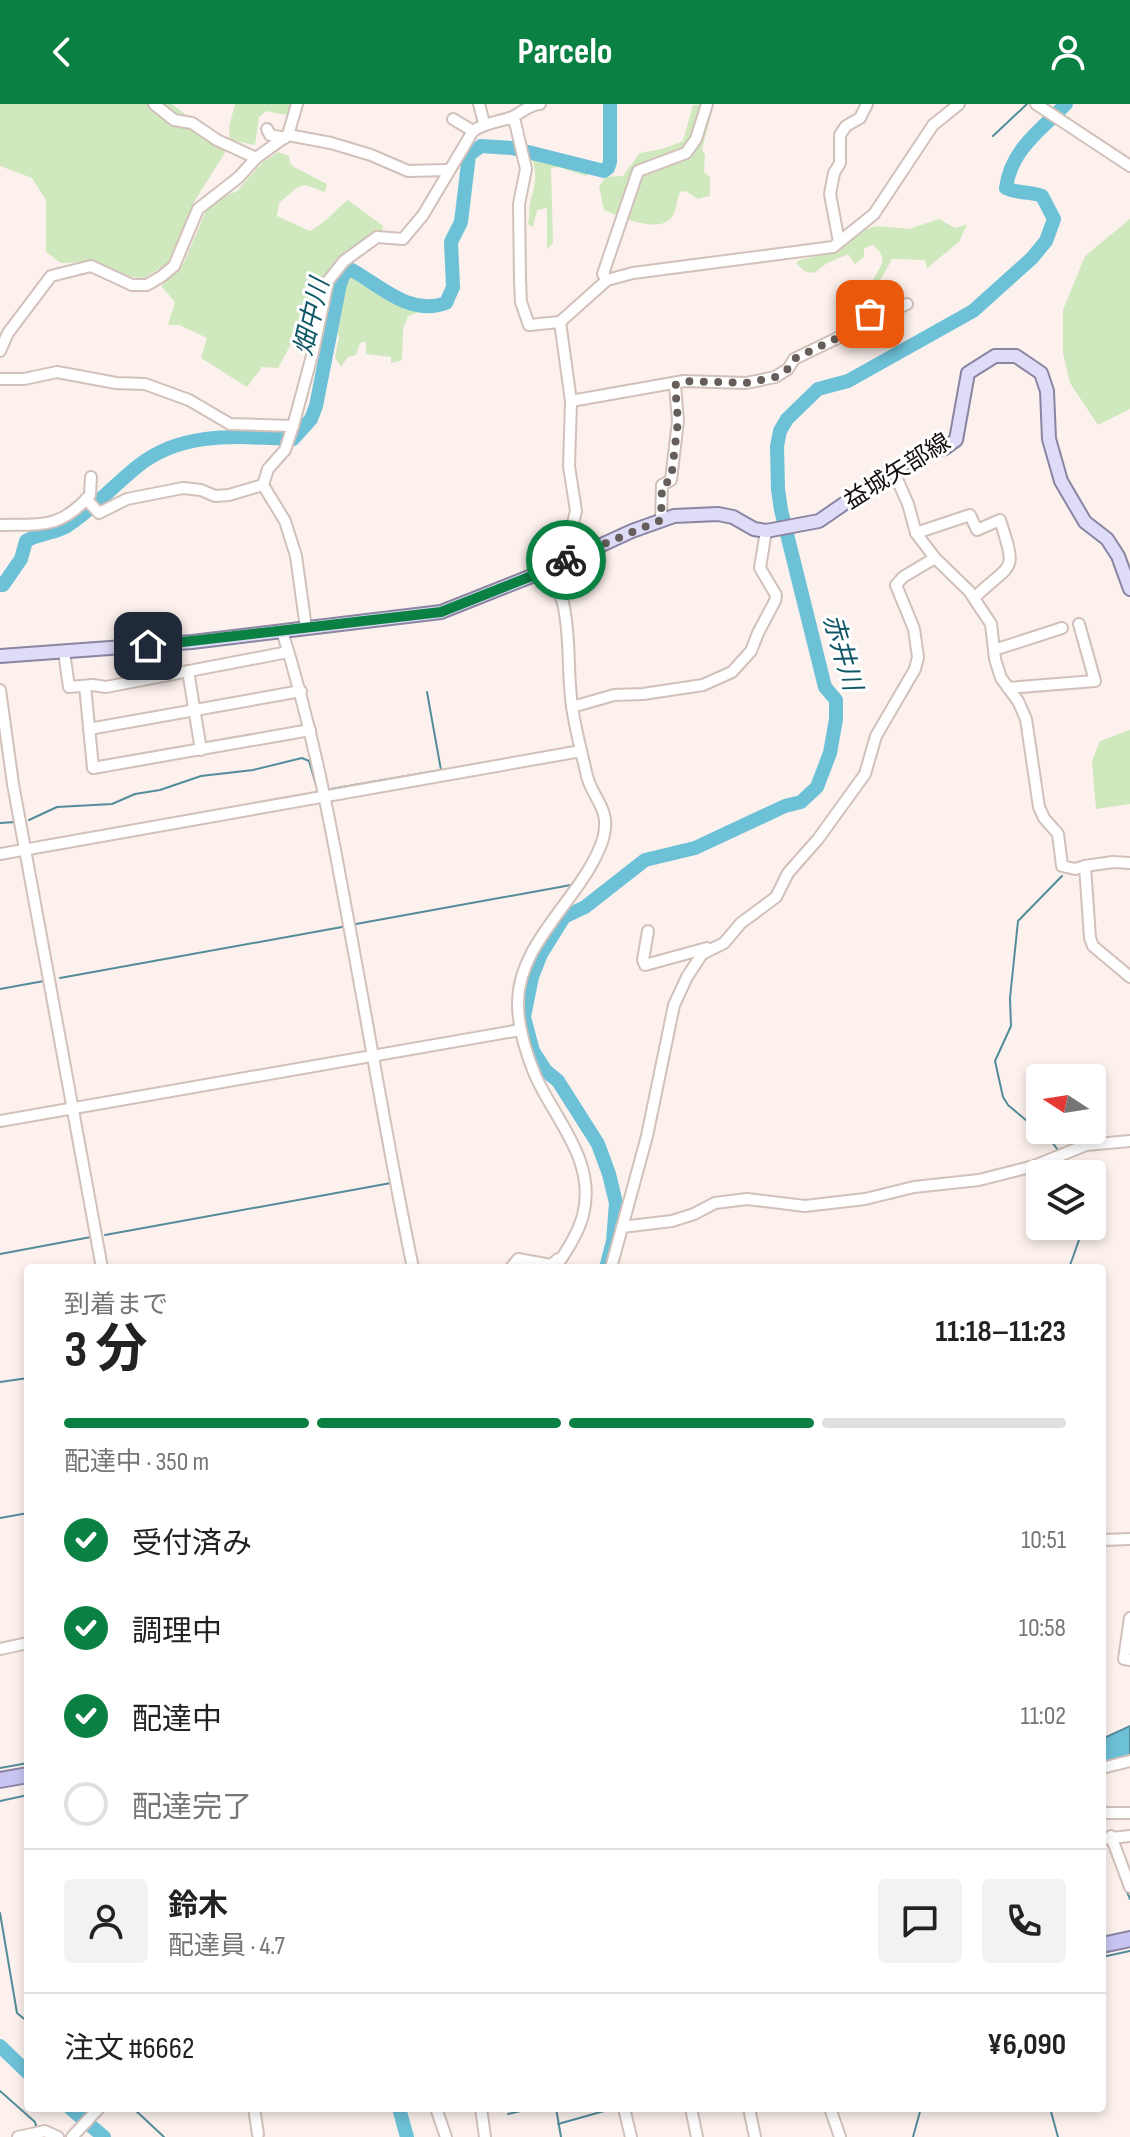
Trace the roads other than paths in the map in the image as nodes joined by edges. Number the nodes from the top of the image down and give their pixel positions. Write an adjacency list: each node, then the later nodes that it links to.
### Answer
1 (154, 104): 16 (street)
2 (297, 104): 15 (street)
3 (479, 104): 12 (street)
4 (530, 104): 5 (street); 10 (street)
5 (540, 104)
6 (707, 104): 20 (street)
7 (867, 104): 19 (street)
8 (959, 104): 19 (street)
9 (1036, 104): 17 (street)
10 (509, 118): 12 (street); 22 (street)
11 (453, 119): 14 (street)
12 (484, 123): 14 (street)
13 (267, 129): 15 (street)
14 (473, 131): 18 (street)
15 (286, 136): 16 (street); 18 (street)
16 (256, 158): 23 (street)
17 (1130, 166)
18 (448, 170): 27 (street)
19 (839, 242): 20 (street)
20 (607, 280): 22 (street)
21 (907, 304): 25 (street)
22 (560, 322): 26 (street)
23 (0, 351)
24 (0, 379): 27 (street)
25 (675, 385): 26 (street); 32 (street)
26 (571, 401): 37 (street)
27 (292, 428): 30 (street)
28 (893, 470): 34 (main road, 益城矢部線); 35 (street); 38 (main road, 益城矢部線)
29 (91, 477): 31 (street)
30 (263, 485): 31 (street); 41 (street)
31 (90, 504): 33 (street)
32 (661, 520): 34 (main road); 37 (main road)
33 (0, 525)
34 (773, 530): 53 (street)
35 (916, 533): 36 (street); 39 (street)
36 (935, 558): 39 (street); 65 (street)
37 (547, 570): 41 (main road); 53 (street)
38 (1130, 589)
39 (974, 598): 44 (street)
40 (1079, 624): 50 (street)
41 (306, 628): 43 (main road)
42 (1062, 628): 44 (street)
43 (282, 631): 45 (main road); 46 (street)
44 (994, 650): 50 (street)
45 (64, 652): 47 (main road); 49 (street)
46 (288, 652): 48 (street); 52 (street)
47 (0, 656)
48 (188, 671): 49 (street); 54 (street)
49 (85, 686): 55 (street)
50 (1008, 688): 63 (street)
51 (0, 690): 60 (street)
52 (301, 691): 54 (street); 56 (street)
53 (572, 707): 58 (street)
54 (195, 710): 55 (street); 57 (street)
55 (89, 729): 57 (street)
56 (310, 730): 57 (street); 59 (street)
57 (201, 750)
58 (581, 751): 59 (street); 67 (street)
59 (325, 795): 60 (street); 68 (street)
60 (26, 849): 61 (street); 69 (street)
61 (0, 854)
62 (1130, 863): 63 (street)
63 (1085, 866): 66 (street)
64 (648, 931): 65 (street)
65 (713, 947): 72 (street)
66 (1130, 977)
67 (520, 1030): 68 (street); 73 (street)
68 (373, 1054): 69 (street); 75 (street)
69 (73, 1108): 70 (street); 74 (street)
70 (0, 1121)
71 (1130, 1141): 72 (street)
72 (622, 1227): 80 (street)
73 (563, 1256): 78 (street); 79 (street)
74 (101, 1264)
75 (412, 1264)
76 (514, 1264): 77 (street)
77 (546, 1264)
78 (552, 1264)
79 (558, 1264)
80 (612, 1264)
81 (1130, 1539): 82 (street)
82 (1106, 1540)
83 (1130, 1618): 86 (street)
84 (24, 1644): 85 (street)
85 (0, 1649)
86 (1130, 1660)
87 (1130, 1761): 88 (street)
88 (1106, 1767)
89 (24, 1776): 90 (highway)
90 (0, 1780)
91 (1106, 1813): 92 (street)
92 (1130, 1813)
93 (1130, 1836): 94 (street)
94 (1107, 1837): 95 (street)
95 (1130, 1887)
96 (1130, 1939): 97 (highway)
97 (1106, 1944)
98 (95, 2112): 109 (street)
99 (255, 2112): 106 (street)
100 (437, 2112): 110 (street)
101 (482, 2112): 111 (street)
102 (625, 2112): 112 (street)
103 (692, 2112): 113 (street)
104 (750, 2112): 114 (street)
105 (831, 2112): 115 (street)
106 (258, 2134)
107 (18, 2137): 108 (street)
108 (58, 2137)
109 (72, 2137)
110 (446, 2137)
111 (485, 2137)
112 (631, 2137)
113 (697, 2137)
114 (755, 2137)
115 (840, 2137)

